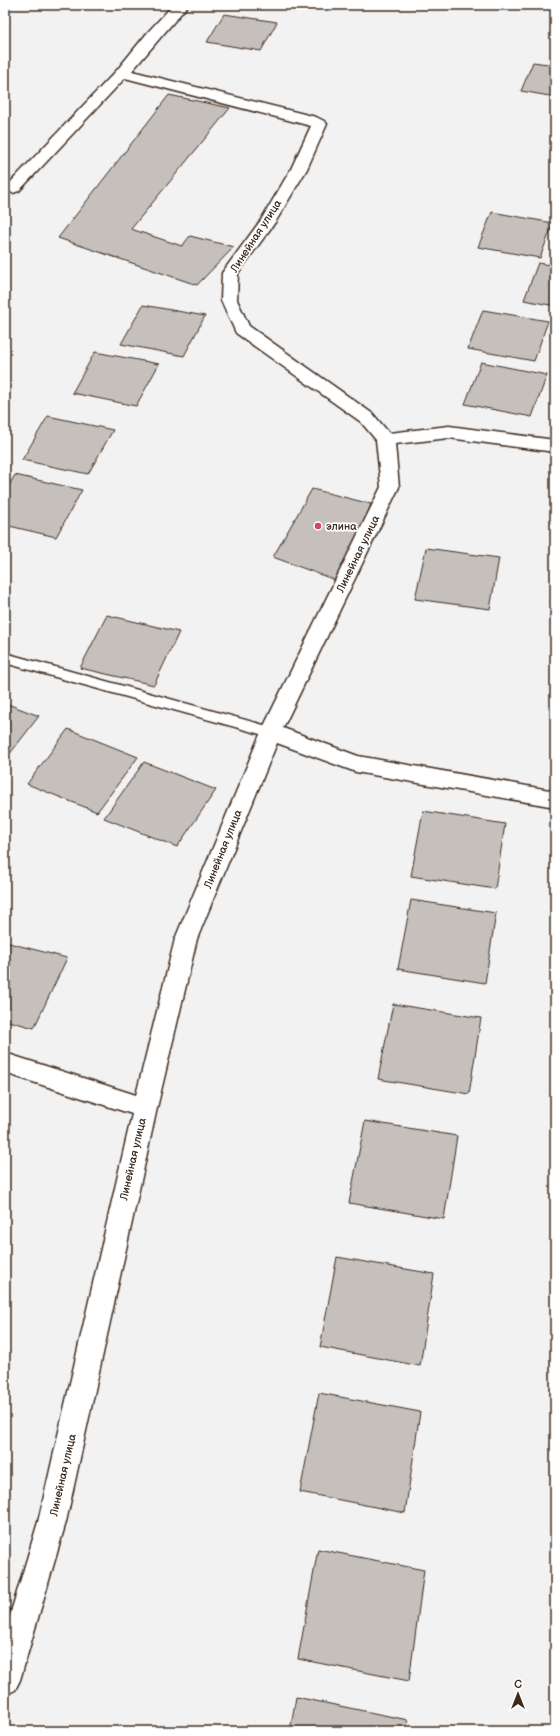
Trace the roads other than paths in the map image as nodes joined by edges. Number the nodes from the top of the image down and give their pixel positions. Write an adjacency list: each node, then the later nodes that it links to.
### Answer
1 (181, 5): 2 (street)
2 (122, 73): 3 (street); 4 (street, Линейная улица)
3 (13, 188)
4 (385, 439): 5 (street); 7 (street, Линейная улица)
5 (555, 446)
6 (5, 658): 7 (lane)
7 (271, 732): 8 (street); 10 (street, Линейная улица)
8 (555, 799)
9 (5, 1063): 10 (street)
10 (145, 1108): 11 (street, Линейная улица)
11 (5, 1680)

